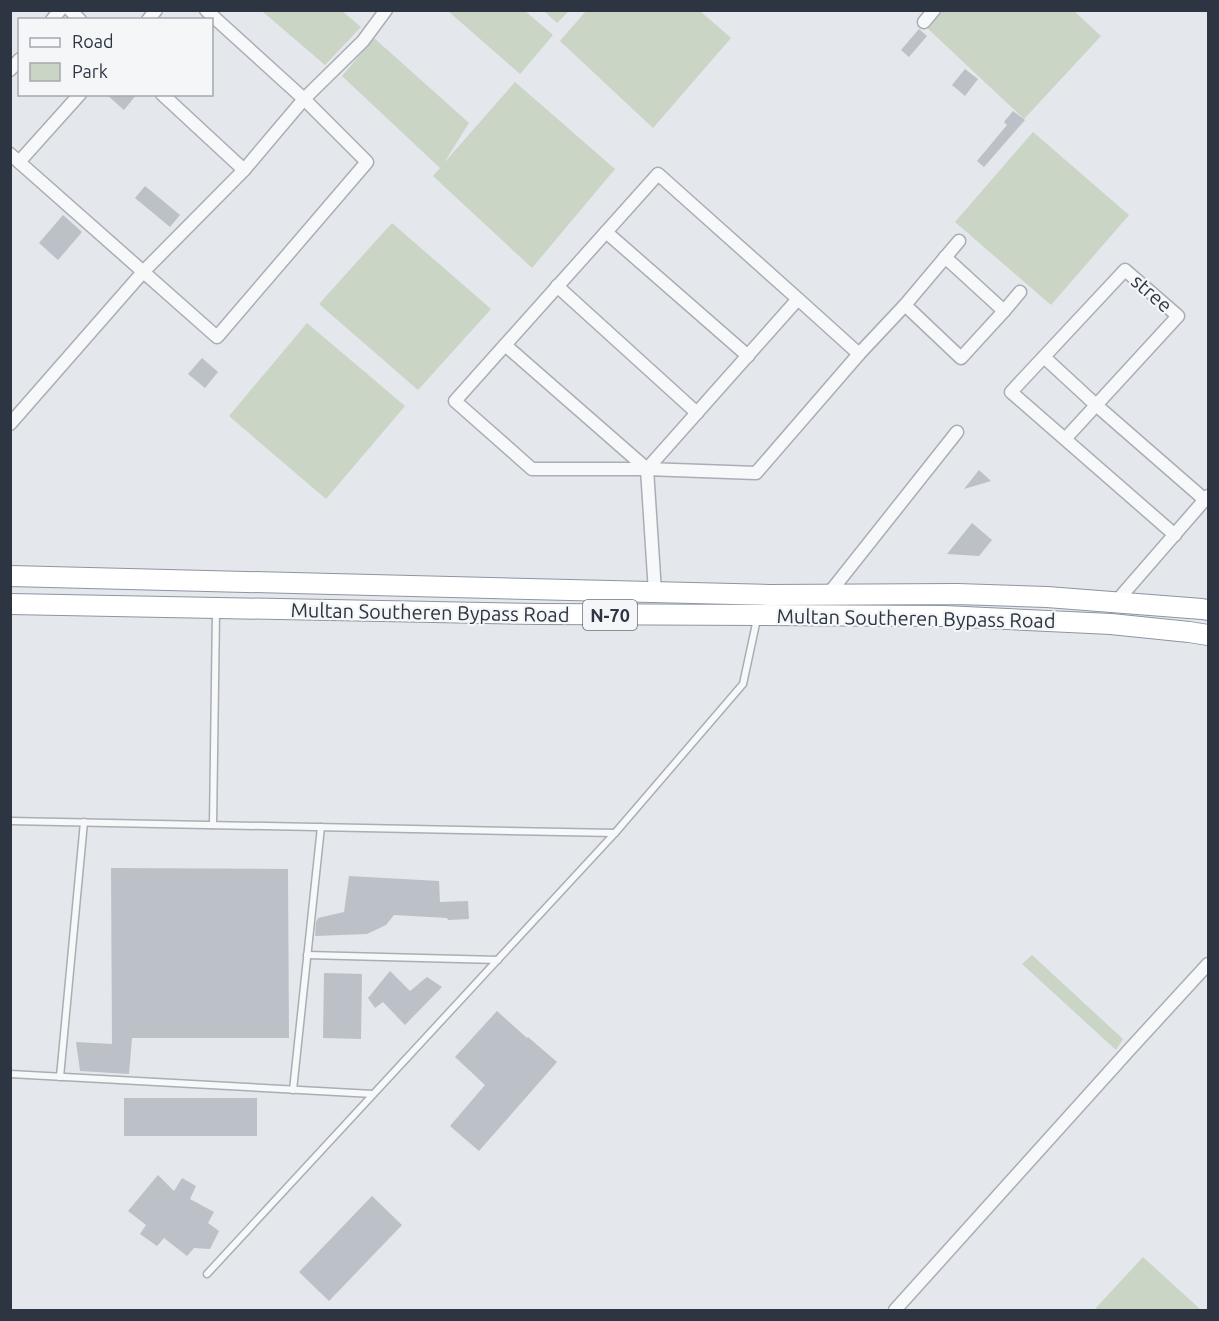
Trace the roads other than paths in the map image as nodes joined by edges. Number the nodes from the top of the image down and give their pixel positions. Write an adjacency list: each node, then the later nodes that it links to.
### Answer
1 (206, 10): 7 (street)
2 (386, 10): 7 (street)
3 (934, 10): 4 (street)
4 (924, 22)
5 (78, 96): 8 (street)
6 (164, 96): 9 (street)
7 (304, 99): 9 (street); 13 (street)
8 (15, 158): 13 (street)
9 (244, 170): 13 (street)
10 (606, 232): 14 (street); 16 (street); 21 (street)
11 (959, 241): 12 (street)
12 (945, 257): 17 (street); 18 (street)
13 (143, 272): 25 (street)
14 (557, 286): 19 (street); 24 (street)
15 (1020, 292): 18 (street)
16 (798, 299): 20 (street); 21 (street)
17 (905, 305): 18 (street); 20 (street)
18 (1004, 311)
19 (505, 345): 28 (street); 28 (street)
20 (859, 354): 28 (street)
21 (748, 356): 24 (street)
22 (1044, 357): 23 (street); 23 (street, stree); 27 (street, stree)
23 (1096, 405): 27 (street, stree); 29 (street)
24 (697, 413): 28 (street)
25 (10, 424)
26 (957, 432): 33 (street)
27 (1065, 439): 30 (street, stree)
28 (647, 469): 32 (street)
29 (1207, 498): 30 (street)
30 (1174, 535): 34 (street)
31 (10, 576): 32 (highway, Multan Southeren Bypass Road / N-70)
32 (655, 592): 33 (highway, Multan Southeren Bypass Road / N-70)
33 (827, 596): 34 (highway, Multan Southeren Bypass Road / N-70)
34 (1116, 602): 36 (highway, Multan Southeren Bypass Road / N-70)
35 (10, 604): 37 (highway, Multan Southeren Bypass Road / N-70)
36 (1206, 607)
37 (216, 608): 38 (highway, Multan Southeren Bypass Road / N-70); 42 (lane)
38 (758, 615): 39 (highway, Multan Southeren Bypass Road / N-70); 44 (lane)
39 (1209, 636)
40 (10, 821): 41 (lane)
41 (84, 822): 42 (lane); 49 (lane)
42 (213, 825): 43 (lane)
43 (321, 827): 44 (lane); 45 (lane)
44 (615, 833): 46 (lane)
45 (308, 955): 46 (lane); 50 (lane)
46 (498, 960): 51 (lane)
47 (1209, 964): 53 (street)
48 (10, 1074): 49 (lane)
49 (60, 1077): 50 (lane)
50 (293, 1090): 51 (lane)
51 (373, 1094): 52 (lane)
52 (207, 1274)
53 (896, 1311)

